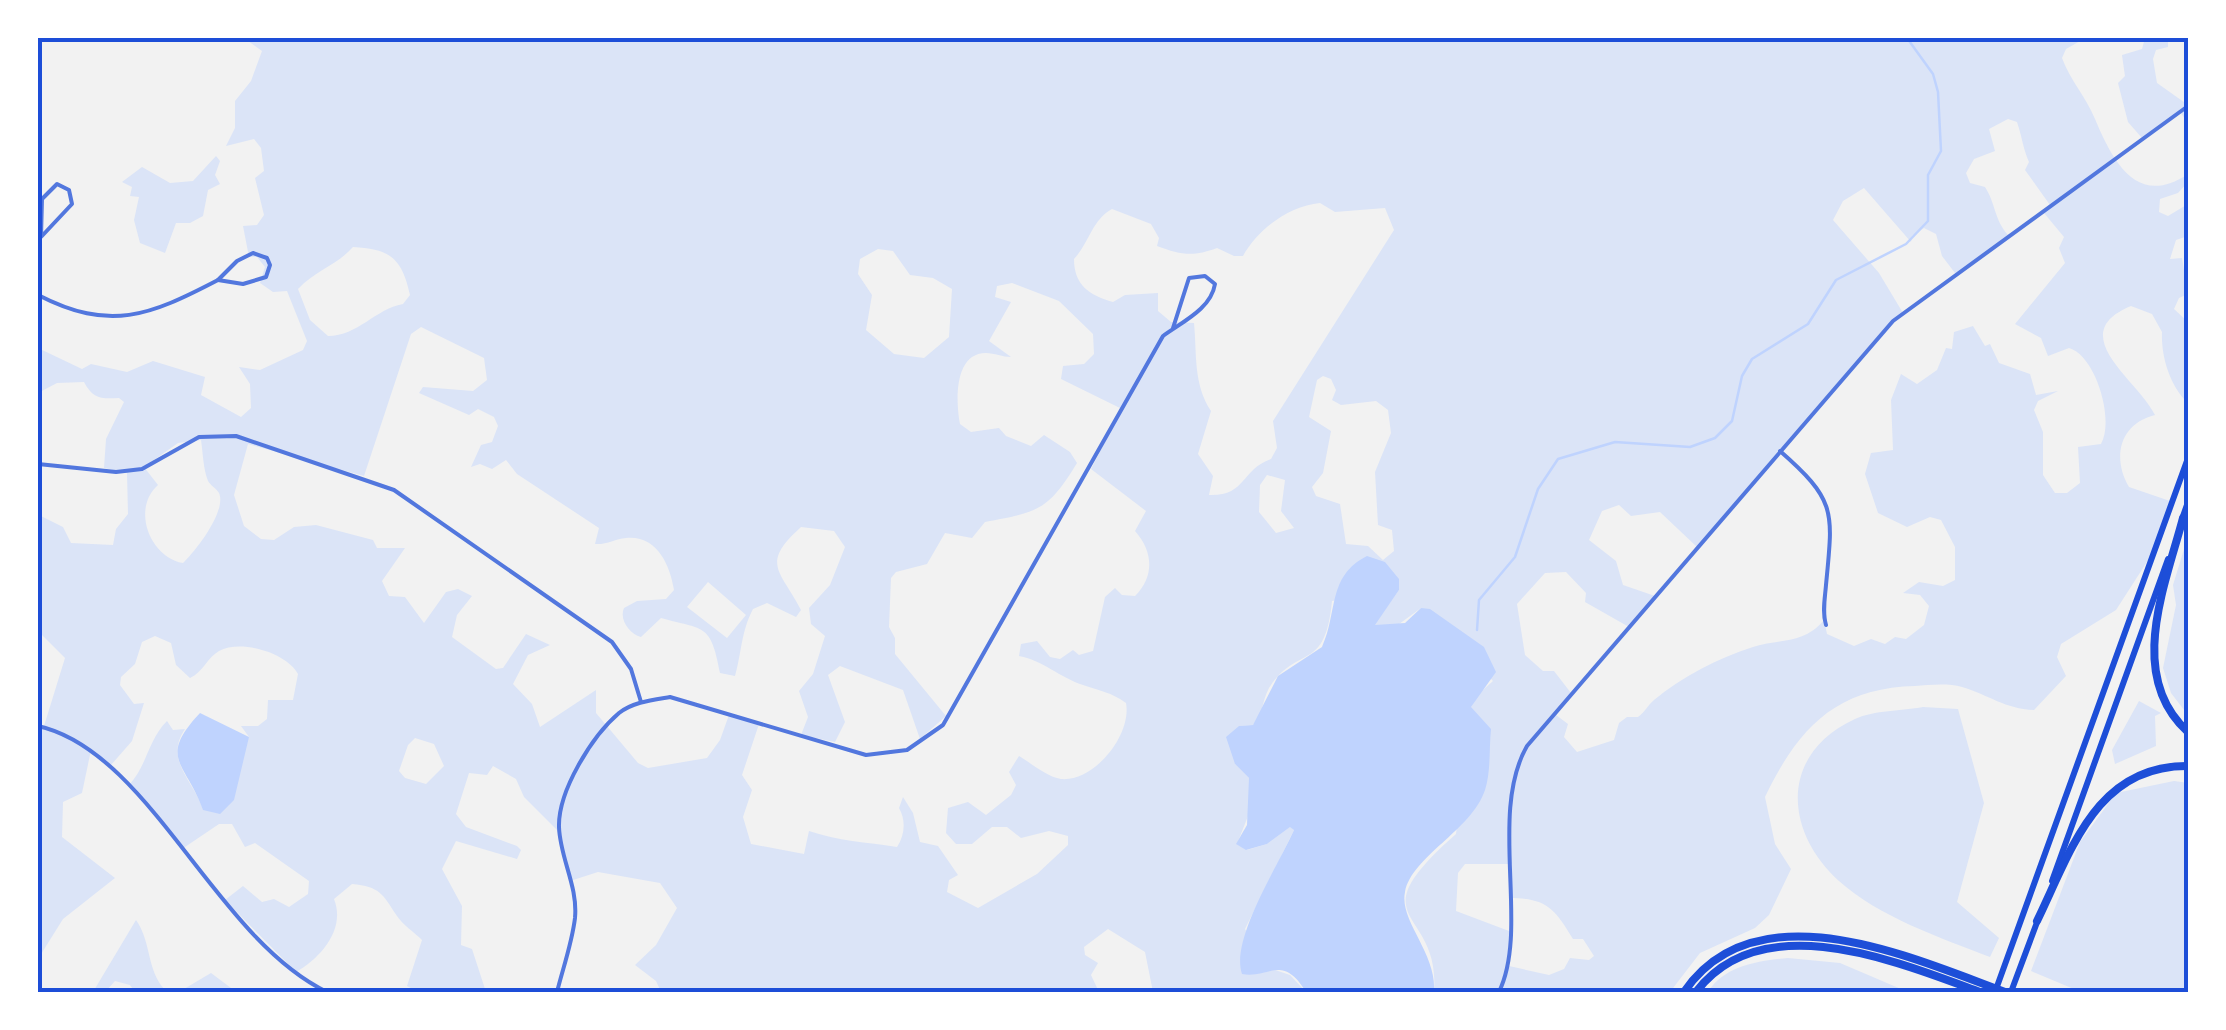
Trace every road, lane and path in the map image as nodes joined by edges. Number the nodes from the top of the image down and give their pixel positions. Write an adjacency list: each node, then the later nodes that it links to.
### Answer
1 (2188, 106): 6 (street)
2 (39, 241): 2 (street)
3 (218, 280): 3 (street); 4 (street)
4 (38, 295)
5 (1174, 328): 5 (street); 12 (street)
6 (1780, 450): 11 (street); 19 (street)
7 (2188, 458): 23 (highway)
8 (38, 464): 12 (street)
9 (2188, 502): 10 (highway)
10 (2183, 518): 14 (highway); 16 (highway)
11 (1826, 624)
12 (641, 702): 18 (street)
13 (38, 726): 17 (street)
14 (2188, 732)
15 (2188, 766): 16 (highway)
16 (2037, 921): 24 (highway)
17 (327, 992)
18 (556, 992)
19 (1499, 992)
20 (1684, 992): 24 (highway)
21 (1696, 992): 22 (highway)
22 (1980, 992)
23 (1995, 992)
24 (2008, 992)

